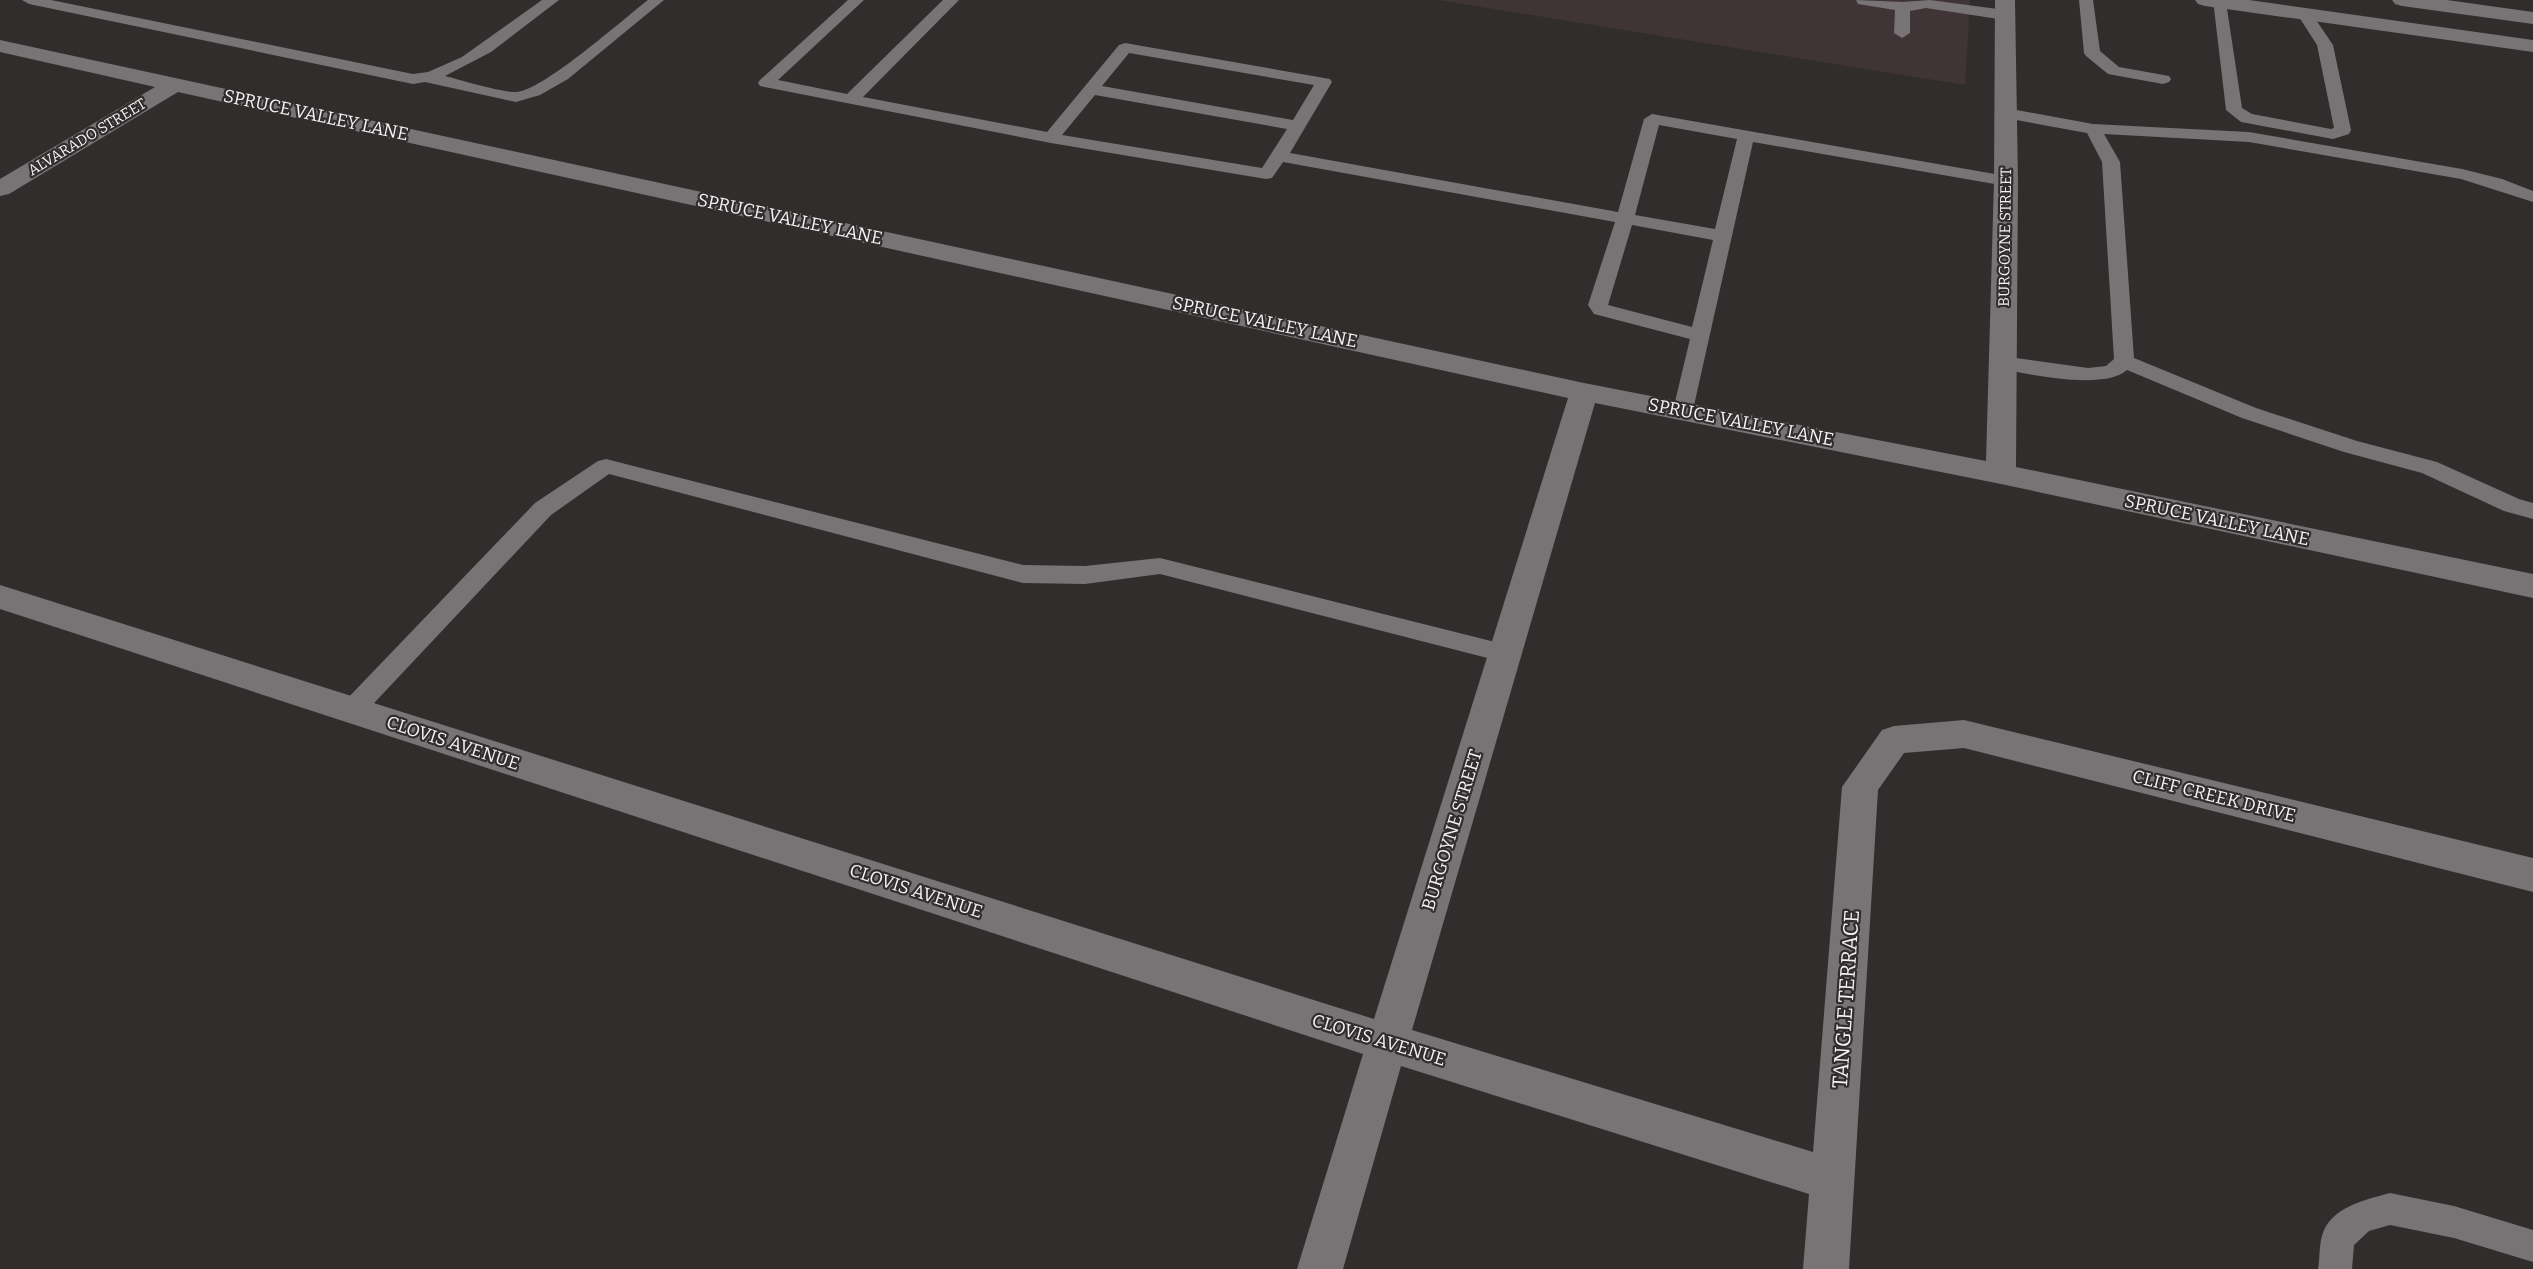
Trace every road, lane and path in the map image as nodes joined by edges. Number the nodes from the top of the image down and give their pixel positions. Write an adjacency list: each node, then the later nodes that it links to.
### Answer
1 (29, 0): 18 (lane)
2 (552, 0): 18 (lane)
3 (657, 0): 18 (lane)
4 (857, 0): 22 (lane)
5 (952, 0): 22 (lane)
6 (2086, 0): 19 (lane)
7 (2402, 0): 14 (street)
8 (1863, 1): 11 (lane)
9 (2212, 1): 13 (street); 13 (lane)
10 (1925, 2): 11 (lane); 12 (lane)
11 (1904, 7): 15 (lane)
12 (2005, 8): 23 (street, BURGOYNE STREET)
13 (2306, 14): 17 (street)
14 (2533, 18)
15 (1902, 33)
16 (0, 46): 20 (street, SPRUCE VALLEY LANE)
17 (2533, 46)
18 (430, 78)
19 (2163, 79)
20 (175, 84): 30 (street, ALVARADO STREET); 37 (street, SPRUCE VALLEY LANE)
21 (1091, 89): 24 (lane); 24 (lane); 27 (lane)
22 (851, 99): 27 (lane)
23 (2006, 113): 25 (lane); 29 (street, BURGOYNE STREET)
24 (1298, 126): 28 (lane)
25 (2093, 129): 31 (lane); 35 (lane)
26 (1746, 136): 29 (lane); 32 (lane); 33 (lane)
27 (1051, 138): 28 (lane)
28 (1279, 156): 32 (lane)
29 (2006, 181): 36 (street, BURGOYNE STREET)
30 (0, 189)
31 (2533, 197)
32 (1625, 219): 33 (lane); 34 (lane)
33 (1723, 236): 34 (lane)
34 (1700, 335): 38 (lane)
35 (2124, 361): 36 (lane); 40 (lane)
36 (2002, 362): 39 (street, BURGOYNE STREET)
37 (1584, 392): 38 (street, SPRUCE VALLEY LANE); 43 (street, BURGOYNE STREET)
38 (1683, 410): 39 (street, SPRUCE VALLEY LANE)
39 (2001, 474): 41 (street, SPRUCE VALLEY LANE)
40 (2533, 511)
41 (2533, 586)
42 (0, 597): 44 (street, CLOVIS AVENUE)
43 (1507, 654): 44 (lane); 47 (street, BURGOYNE STREET)
44 (352, 710): 47 (street, CLOVIS AVENUE)
45 (1894, 741): 46 (street, CLIFF CREEK DRIVE); 48 (street, TANGLE TERRACE)
46 (2533, 875)
47 (1386, 1042): 48 (street, CLOVIS AVENUE); 50 (street, BURGOYNE STREET)
48 (1834, 1180): 51 (street, TANGLE TERRACE)
49 (2533, 1246): 52 (lane)
50 (1320, 1269)
51 (1826, 1269)
52 (2335, 1269)

